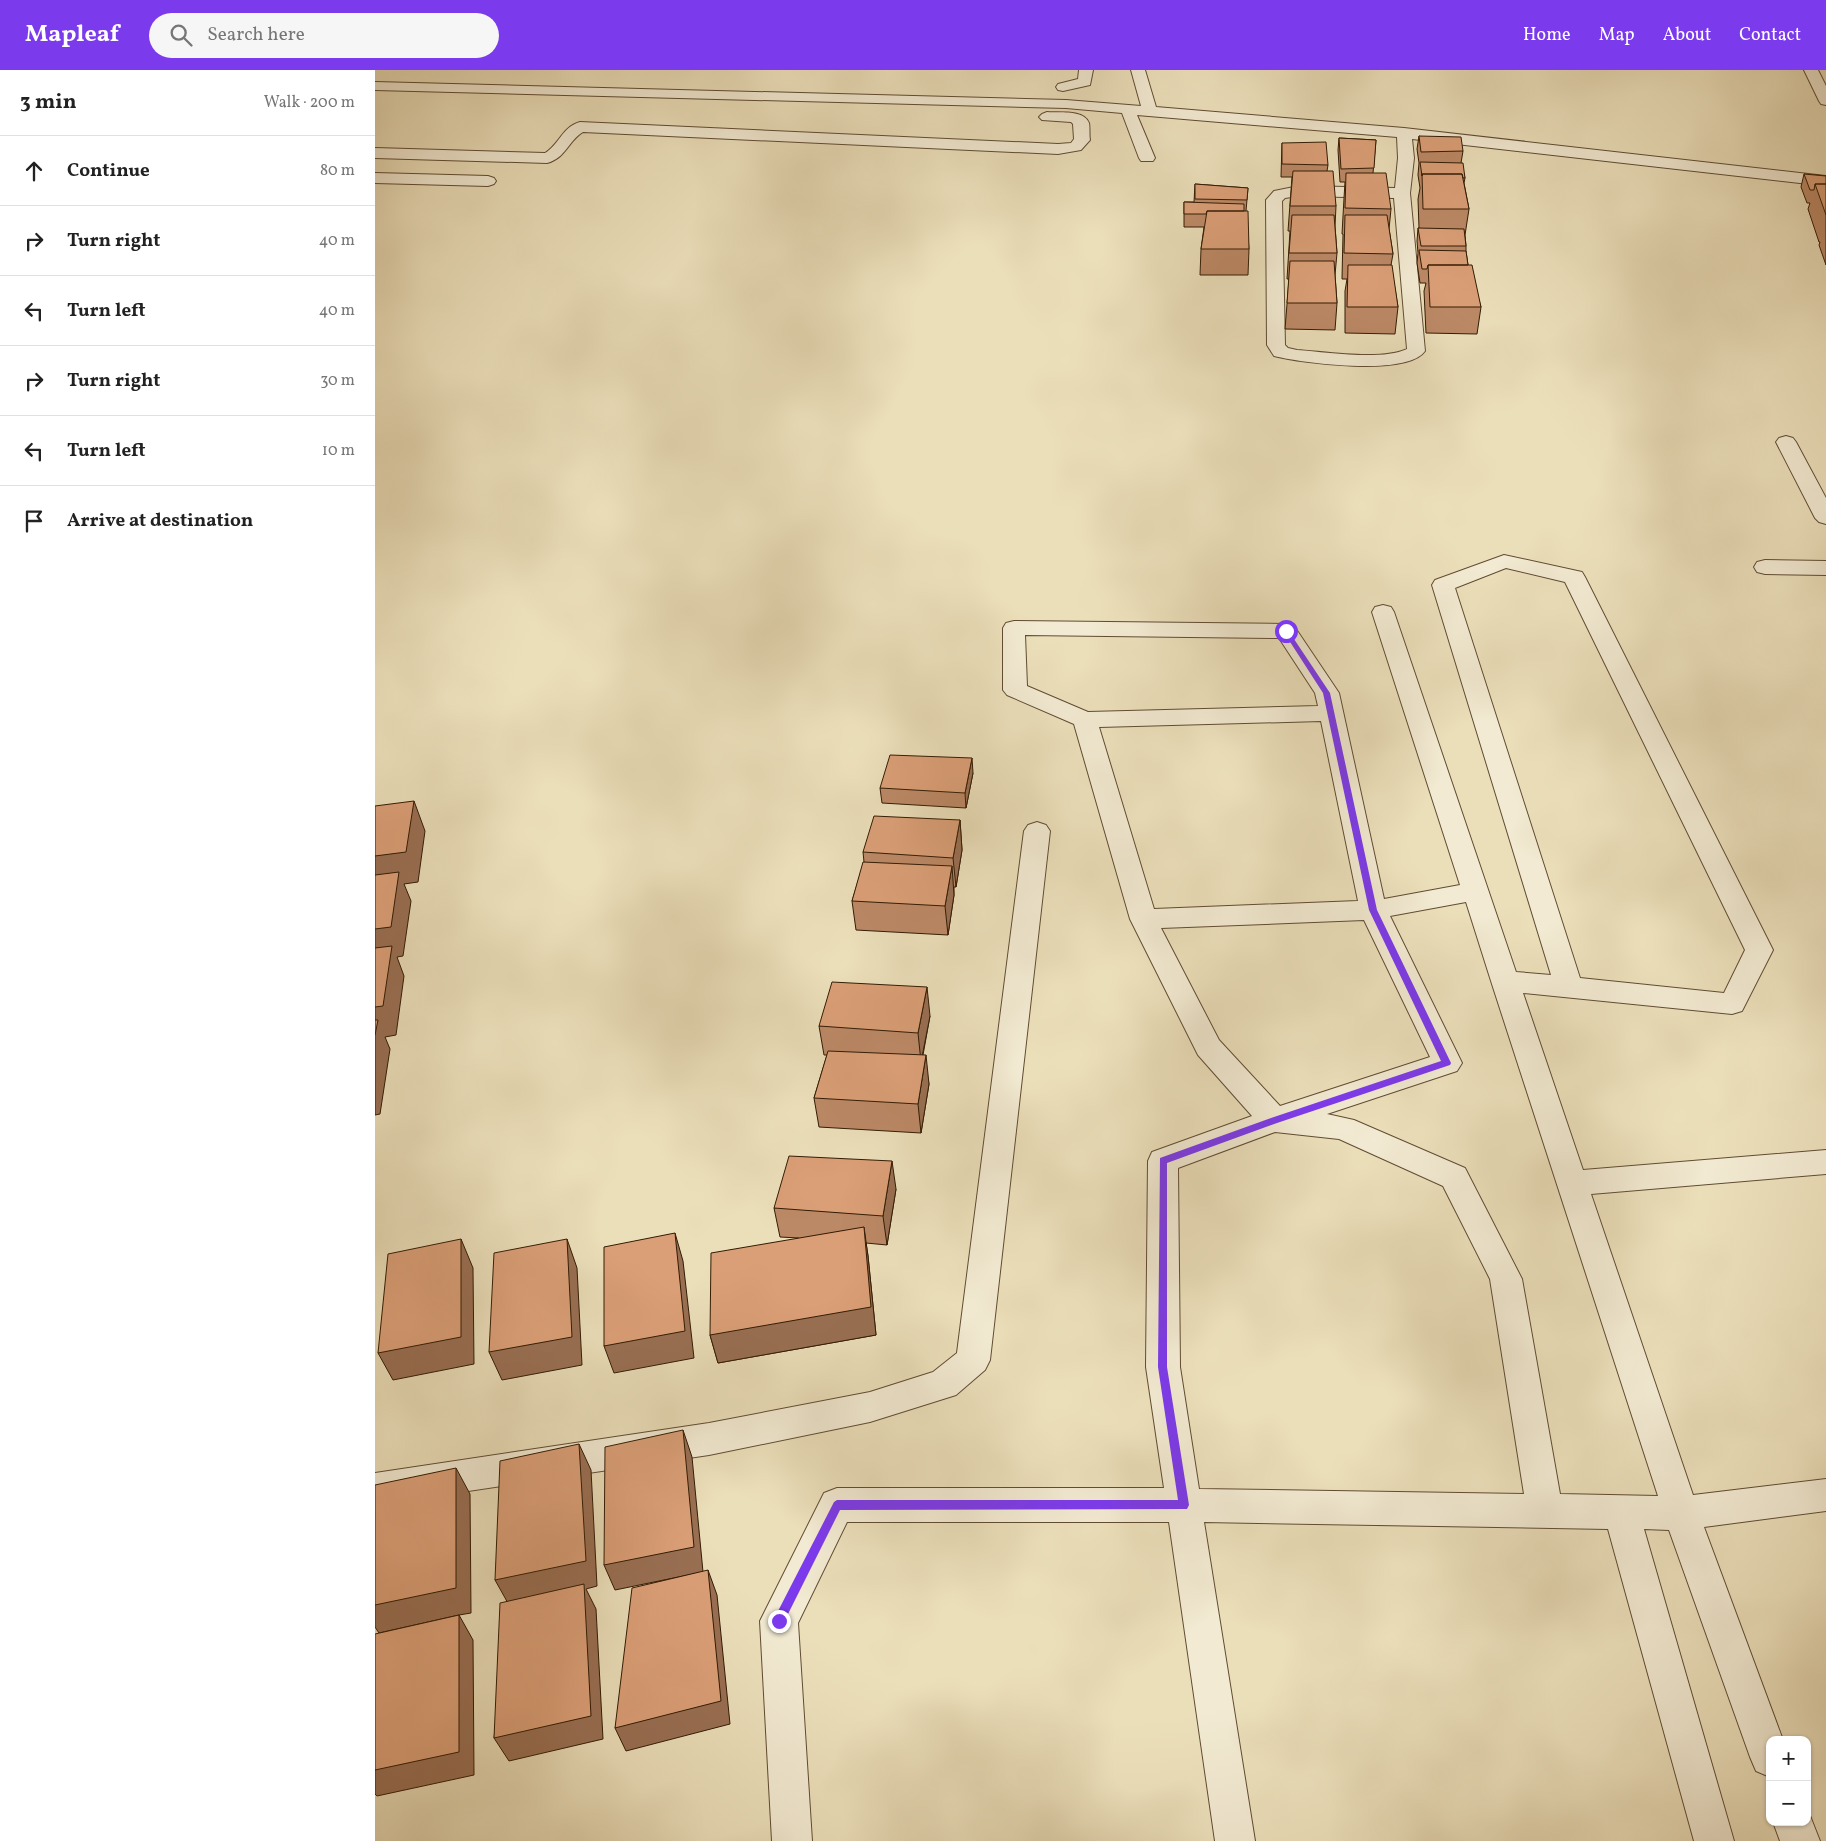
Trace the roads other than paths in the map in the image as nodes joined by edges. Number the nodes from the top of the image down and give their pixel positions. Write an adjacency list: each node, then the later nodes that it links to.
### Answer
1 (1086, 70): 7 (street)
2 (1138, 70): 10 (street)
3 (1811, 70): 6 (street)
4 (375, 86): 8 (street)
5 (375, 96): 8 (street)
6 (1826, 101)
7 (1066, 104): 8 (street); 9 (street)
8 (904, 105): 12 (street)
9 (1128, 110): 10 (street); 13 (street)
10 (1150, 112): 11 (street)
11 (1404, 134): 15 (street); 17 (street)
12 (375, 153)
13 (1147, 158)
14 (375, 178): 16 (street)
15 (1826, 181)
16 (488, 182)
17 (1402, 193): 17 (street)
18 (1786, 442): 19 (street)
19 (1826, 518)
20 (1765, 567): 21 (street)
21 (1826, 568)
22 (1383, 612): 26 (street)
23 (1331, 713): 24 (street); 24 (street); 27 (street)
24 (1085, 720): 28 (street)
25 (1037, 831): 34 (street)
26 (1475, 891): 27 (street); 29 (street)
27 (1373, 910): 28 (street); 31 (street)
28 (1143, 919): 31 (street)
29 (1505, 981): 30 (street); 33 (street)
30 (1569, 987): 30 (street)
31 (1274, 1120): 36 (street); 37 (street)
32 (1823, 1167): 33 (street)
33 (1572, 1183): 39 (street)
34 (375, 1489)
35 (1826, 1495): 39 (street)
36 (1184, 1505): 37 (street); 42 (street); 43 (street)
37 (1545, 1511): 38 (street)
38 (1621, 1512): 39 (street); 44 (street)
39 (1681, 1513): 40 (street)
40 (1766, 1746)
41 (1794, 1826): 45 (street)
42 (792, 1841)
43 (1235, 1841)
44 (1714, 1841)
45 (1800, 1841)

